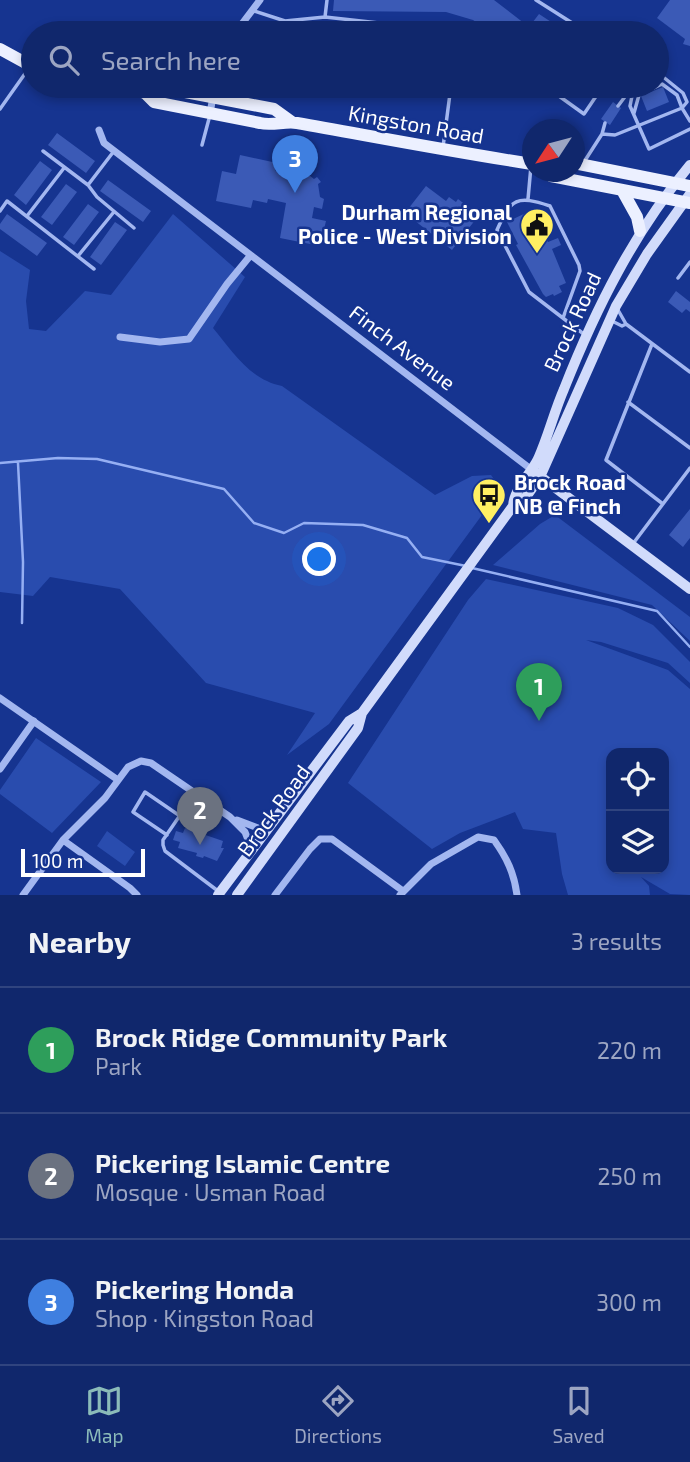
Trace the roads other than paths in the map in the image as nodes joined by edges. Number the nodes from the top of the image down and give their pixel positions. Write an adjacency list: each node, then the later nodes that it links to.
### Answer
1 (260, 0): 4 (street)
2 (327, 0): 5 (lane)
3 (536, 0): 8 (lane)
4 (252, 10): 5 (lane); 6 (street)
5 (325, 17): 7 (lane)
6 (244, 21)
7 (360, 21)
8 (570, 21)
9 (0, 49): 10 (main road)
10 (21, 60)
11 (21, 81): 25 (lane)
12 (669, 82): 24 (lane)
13 (669, 89): 24 (lane)
14 (150, 98): 26 (main road, Kingston Road)
15 (213, 98): 26 (street)
16 (235, 98): 32 (main road, Kingston Road)
17 (449, 98): 40 (lane)
18 (562, 98): 19 (lane)
19 (595, 98)
20 (624, 98): 23 (lane)
21 (632, 98): 28 (lane)
22 (638, 98): 28 (lane)
23 (618, 106)
24 (682, 108): 27 (lane); 31 (lane)
25 (0, 109)
26 (210, 113): 32 (main road, Kingston Road); 39 (lane)
27 (667, 114): 29 (lane); 30 (lane)
28 (633, 116): 34 (lane)
29 (652, 120): 34 (lane); 35 (lane)
30 (670, 120)
31 (690, 121)
32 (292, 122): 40 (main road, Kingston Road)
33 (606, 123): 38 (lane)
34 (636, 125): 36 (lane); 38 (lane)
35 (655, 127)
36 (690, 129)
37 (99, 130): 42 (street, Finch Avenue)
38 (602, 134): 43 (lane)
39 (202, 145)
40 (442, 149): 44 (main road, Kingston Road)
41 (43, 151): 47 (lane)
42 (114, 151): 51 (lane); 63 (street, Finch Avenue)
43 (585, 156)
44 (522, 162)
45 (585, 165): 50 (main road)
46 (690, 165): 50 (main road, Brock Road)
47 (64, 168): 51 (lane); 59 (lane)
48 (530, 182): 55 (lane)
49 (581, 182): 53 (main road)
50 (676, 182): 52 (main road); 54 (main road, Brock Road)
51 (88, 185): 58 (lane)
52 (690, 186)
53 (622, 190): 54 (main road); 61 (main road)
54 (664, 198): 56 (main road); 61 (main road, Brock Road)
55 (528, 199): 68 (lane); 68 (lane)
56 (688, 200): 67 (main road, Brock Road)
57 (0, 211): 59 (lane)
58 (113, 213): 60 (lane); 62 (lane)
59 (27, 216): 62 (lane)
60 (134, 228)
61 (640, 231): 71 (main road, Brock Road)
62 (78, 256): 65 (lane)
63 (250, 256): 72 (street); 78 (street, Finch Avenue)
64 (690, 262): 66 (lane)
65 (94, 268)
66 (678, 278)
67 (616, 306): 69 (main road, Brock Road); 70 (lane)
68 (563, 318): 71 (lane)
69 (609, 320): 70 (lane); 78 (main road, Brock Road)
70 (626, 324): 73 (lane)
71 (586, 336): 78 (main road, Brock Road)
72 (120, 337)
73 (652, 344): 74 (lane); 75 (lane)
74 (690, 372)
75 (628, 402): 76 (lane); 79 (lane)
76 (690, 448)
77 (690, 468): 79 (lane)
78 (536, 474): 80 (main road, Finch Avenue); 83 (main road, Brock Road)
79 (663, 504): 80 (lane)
80 (632, 545): 81 (main road, Finch Avenue)
81 (690, 589)
82 (0, 698): 84 (street)
83 (362, 713): 90 (main road, Brock Road); 94 (main road, Brock Road)
84 (33, 721): 85 (street); 86 (street)
85 (0, 769)
86 (118, 780): 87 (street); 92 (street)
87 (195, 793): 88 (lane); 89 (street)
88 (180, 816): 91 (lane); 91 (lane)
89 (230, 817): 90 (street); 93 (street)
90 (267, 831): 93 (main road, Brock Road); 94 (main road)
91 (167, 835): 96 (lane)
92 (63, 840): 97 (street); 98 (street)
93 (252, 850): 96 (main road, Brock Road)
94 (268, 854): 99 (main road, Brock Road)
95 (401, 893): 100 (street); 101 (street)
96 (219, 894)
97 (23, 895)
98 (137, 895)
99 (237, 895)
100 (275, 895)
101 (517, 895)

